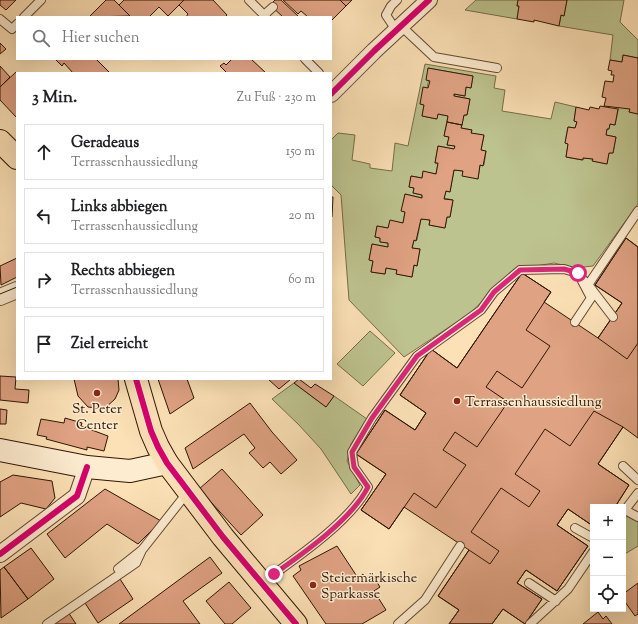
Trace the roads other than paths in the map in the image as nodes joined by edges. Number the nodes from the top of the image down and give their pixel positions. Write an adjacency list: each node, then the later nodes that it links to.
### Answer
1 (41, 0): 6 (lane)
2 (249, 0): 7 (lane)
3 (397, 0): 10 (lane)
4 (430, 0): 10 (street)
5 (273, 7): 7 (lane)
6 (25, 16)
7 (265, 16)
8 (0, 19): 9 (lane)
9 (16, 25)
10 (399, 28): 12 (lane); 14 (street)
11 (306, 60): 13 (lane)
12 (497, 68)
13 (318, 72)
14 (333, 89)
15 (0, 141): 16 (main road)
16 (16, 157)
17 (638, 211): 19 (lane)
18 (578, 273): 19 (lane); 23 (lane); 42 (lane)
19 (588, 285): 22 (lane)
20 (16, 290): 21 (street)
21 (0, 297)
22 (613, 317)
23 (575, 322)
24 (136, 380): 26 (main road)
25 (2, 452): 28 (main road)
26 (167, 463): 28 (main road); 30 (main road)
27 (623, 466): 29 (lane)
28 (87, 467): 39 (street)
29 (638, 480)
30 (188, 492): 38 (lane); 42 (main road)
31 (638, 494): 32 (lane)
32 (626, 509)
33 (626, 512): 34 (lane)
34 (638, 517)
35 (575, 528): 36 (lane)
36 (590, 536)
37 (460, 546): 47 (lane)
38 (142, 550): 41 (lane); 45 (lane)
39 (0, 554)
40 (590, 556): 44 (lane)
41 (118, 569)
42 (262, 583): 46 (main road)
43 (529, 583): 44 (lane)
44 (556, 601): 48 (lane)
45 (47, 624)
46 (296, 624)
47 (398, 624)
48 (530, 624)

